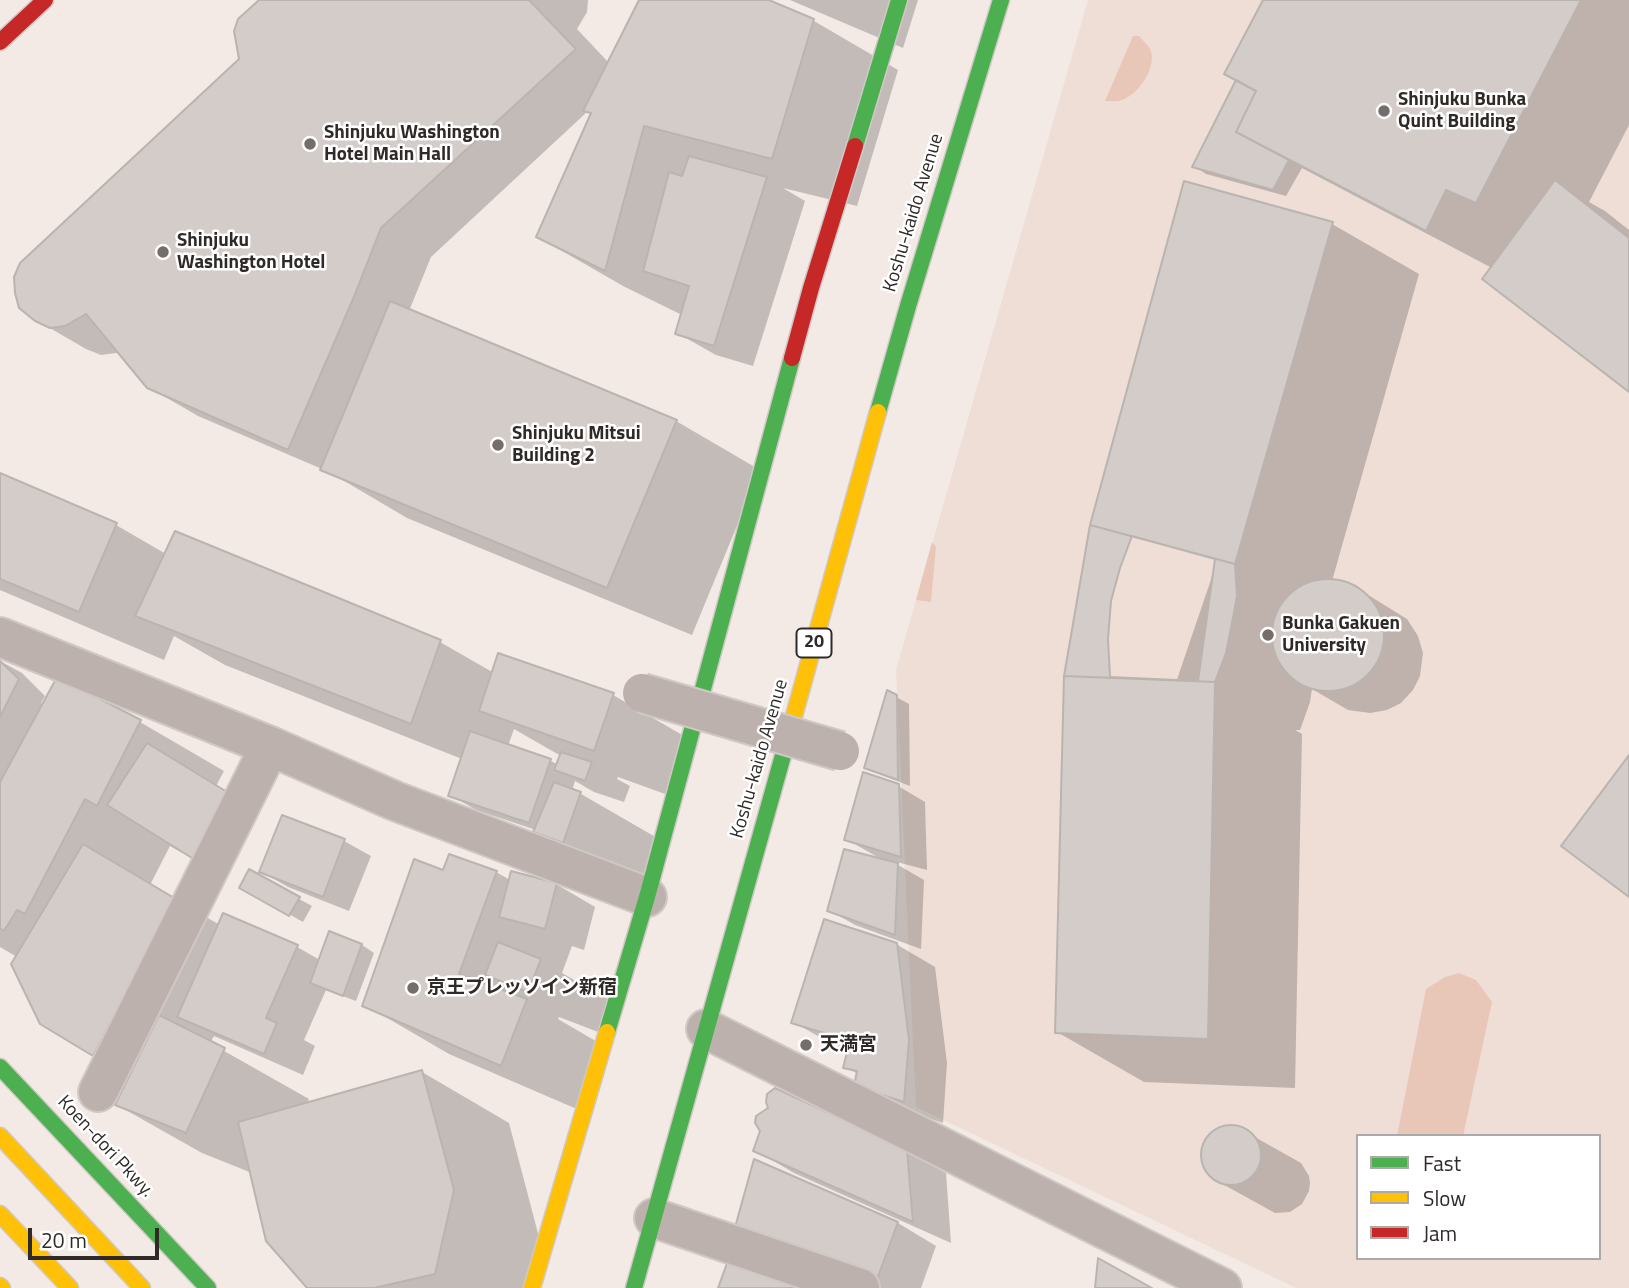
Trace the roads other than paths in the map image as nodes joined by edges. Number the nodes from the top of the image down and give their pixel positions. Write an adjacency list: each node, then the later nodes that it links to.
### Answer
1 (45, 0): 5 (main road)
2 (900, 0): 11 (main road)
3 (1002, 0): 12 (main road, Koshu-kaido Avenue / 20)
4 (8, 7): 5 (main road)
5 (21, 22): 6 (main road)
6 (0, 42)
7 (0, 637): 9 (street)
8 (642, 693): 10 (street, bridge)
9 (270, 746): 11 (street); 14 (street)
10 (840, 751)
11 (647, 897): 21 (main road)
12 (706, 1029): 17 (main road, Koshu-kaido Avenue / 20); 24 (street)
13 (0, 1066): 20 (main road, Koen-dori Pkwy.)
14 (98, 1092)
15 (0, 1136): 19 (main road)
16 (0, 1214): 18 (main road)
17 (653, 1218): 22 (main road, Koshu-kaido Avenue / 20); 23 (street)
18 (70, 1288)
19 (142, 1288)
20 (208, 1288)
21 (532, 1288)
22 (634, 1288)
23 (860, 1288)
24 (1222, 1288)

